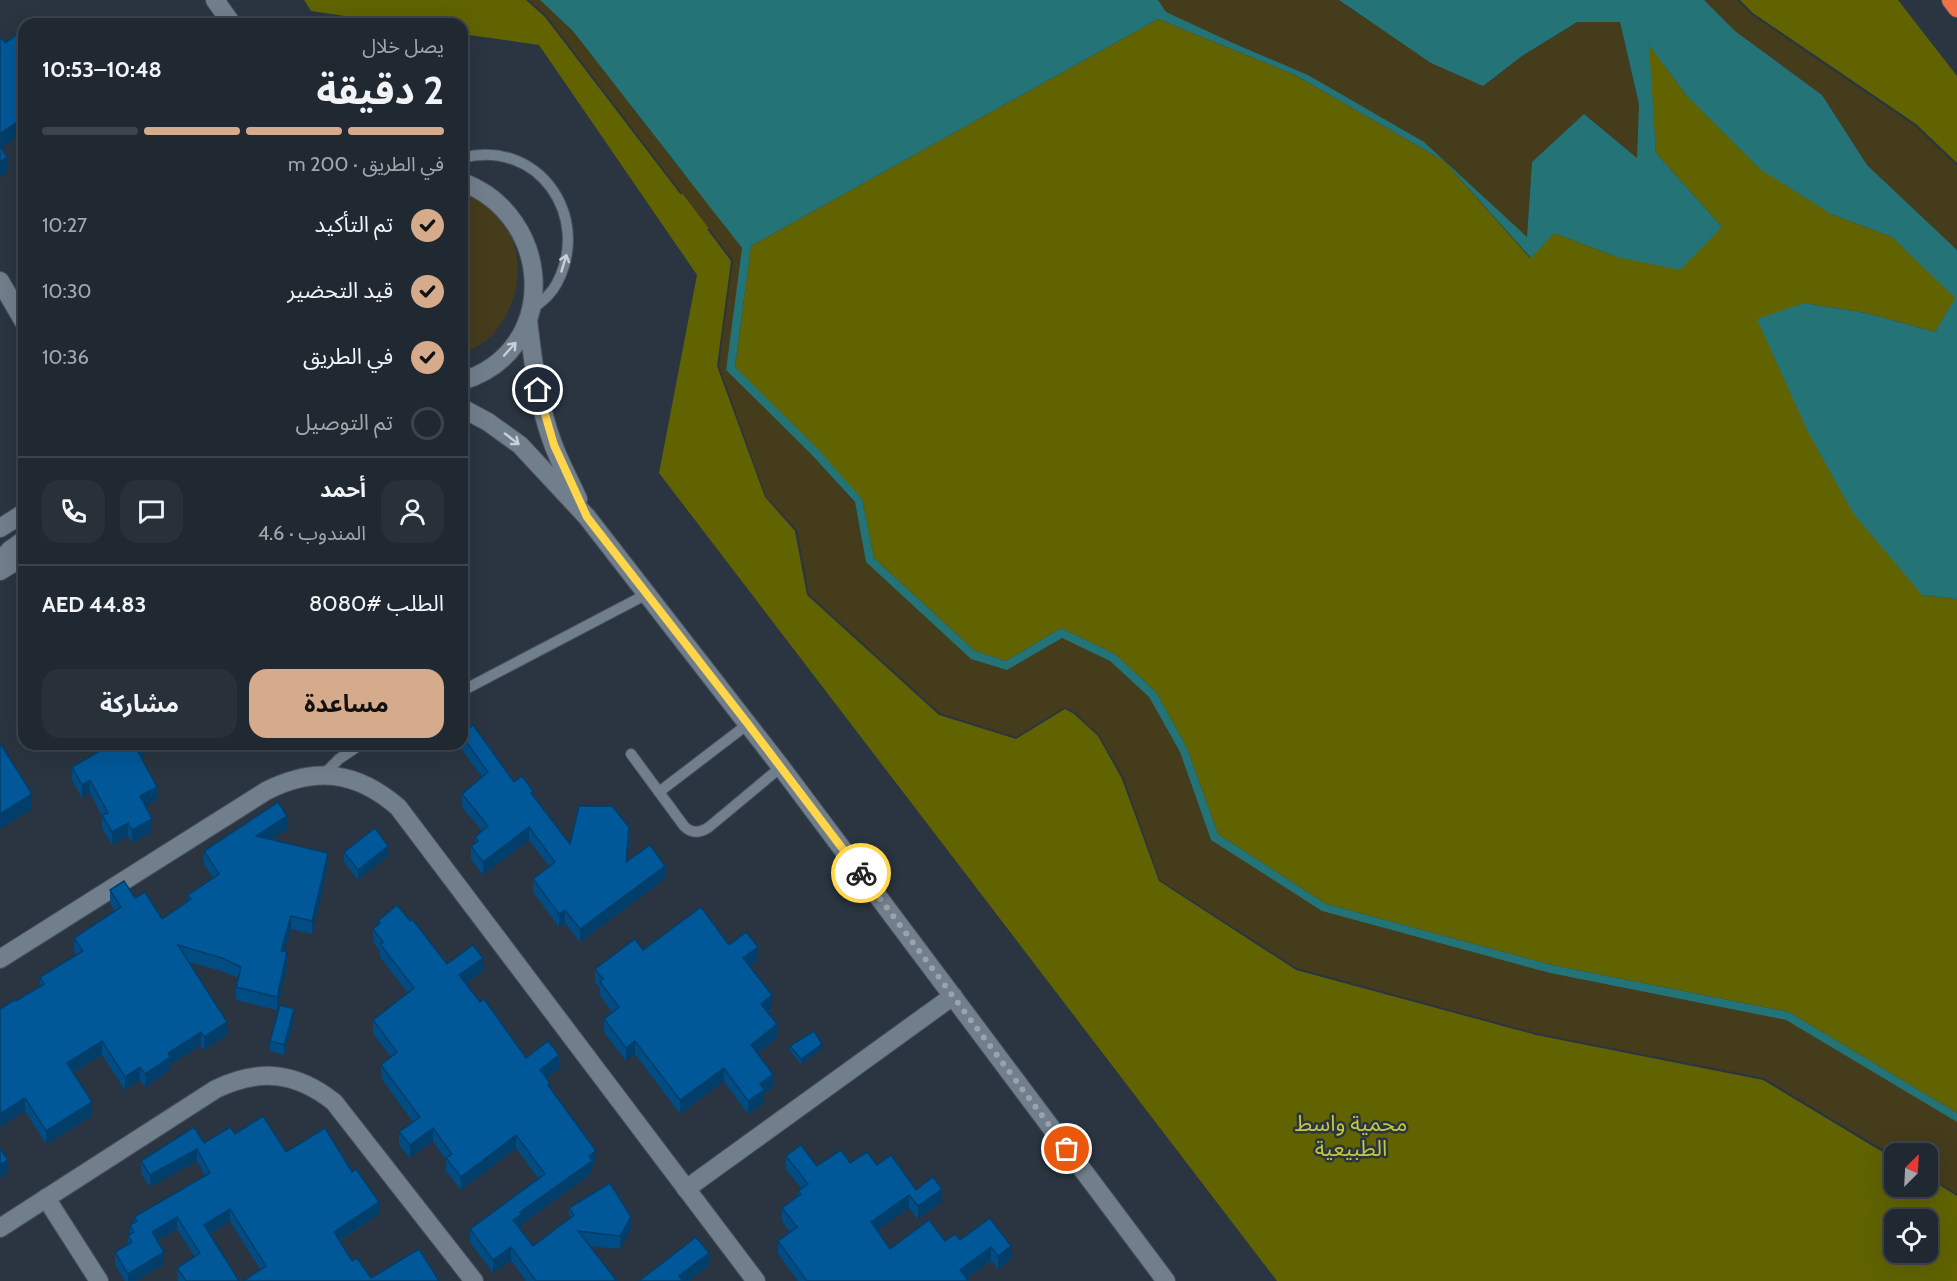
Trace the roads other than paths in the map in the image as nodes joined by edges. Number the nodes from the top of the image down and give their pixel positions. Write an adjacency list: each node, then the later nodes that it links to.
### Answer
1 (215, 0): 4 (street)
2 (1951, 0): 3 (highway)
3 (1957, 8)
4 (228, 18)
5 (468, 157): 9 (lane, one-way to 5)
6 (468, 185): 9 (street)
7 (0, 281): 8 (street)
8 (18, 312)
9 (530, 315): 10 (street, one-way to 9); 13 (street)
10 (468, 379)
11 (468, 411): 13 (street, one-way to 13)
12 (18, 517): 14 (street)
13 (587, 517): 19 (street)
14 (0, 528)
15 (18, 544): 17 (street)
16 (18, 560): 18 (street)
17 (0, 561)
18 (0, 571)
19 (647, 594): 20 (lane); 21 (street)
20 (468, 688)
21 (748, 724): 24 (street); 26 (lane)
22 (352, 750): 25 (lane)
23 (631, 754): 26 (lane)
24 (781, 767): 26 (lane); 28 (street)
25 (323, 775): 27 (street); 29 (street)
26 (659, 792)
27 (0, 959)
28 (953, 996): 29 (street); 35 (street)
29 (686, 1189): 34 (street)
30 (46, 1198): 31 (street); 32 (street); 33 (street)
31 (0, 1228)
32 (99, 1281)
33 (474, 1281)
34 (756, 1281)
35 (1166, 1281)

